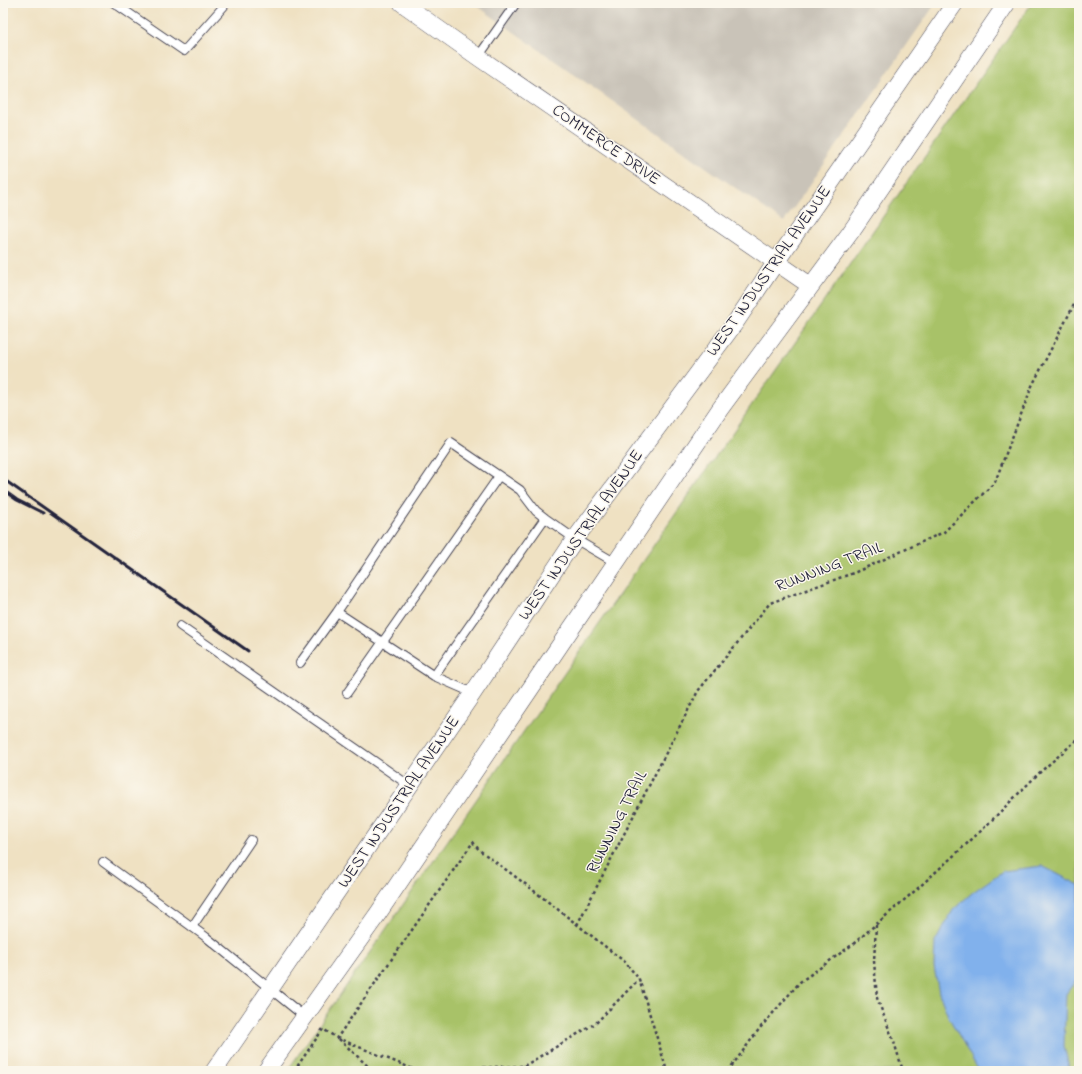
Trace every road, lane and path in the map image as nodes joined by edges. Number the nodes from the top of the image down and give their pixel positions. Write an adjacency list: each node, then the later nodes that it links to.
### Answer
1 (114, 3): 6 (lane)
2 (402, 3): 7 (street, COMMERCE DRIVE)
3 (516, 3): 7 (lane)
4 (955, 3): 8 (street, WEST INDUSTRIAL AVENUE)
5 (1007, 3): 9 (street)
6 (224, 4)
7 (478, 57): 8 (street, COMMERCE DRIVE)
8 (776, 262): 9 (street, COMMERCE DRIVE); 13 (street, WEST INDUSTRIAL AVENUE)
9 (811, 286): 14 (street)
10 (1079, 295): 27 (path, RUNNING TRAIL)
11 (499, 476): 12 (lane); 15 (lane); 17 (lane)
12 (545, 518): 13 (lane); 19 (lane)
13 (575, 539): 14 (lane); 21 (street, WEST INDUSTRIAL AVENUE)
14 (616, 563): 31 (street)
15 (337, 612): 17 (lane); 18 (lane)
16 (180, 626): 23 (lane)
17 (383, 643): 19 (lane); 20 (lane)
18 (300, 663)
19 (434, 676): 21 (lane)
20 (347, 693)
21 (474, 693): 23 (street, WEST INDUSTRIAL AVENUE)
22 (1079, 738): 26 (path)
23 (410, 786): 30 (street, WEST INDUSTRIAL AVENUE)
24 (251, 840): 28 (lane)
25 (103, 862): 28 (lane)
26 (876, 924): 41 (path); 42 (path)
27 (577, 925): 29 (path); 32 (path)
28 (192, 927): 30 (lane)
29 (639, 979): 33 (path); 40 (path)
30 (270, 989): 31 (lane); 34 (street, WEST INDUSTRIAL AVENUE)
31 (304, 1016): 35 (street)
32 (337, 1038): 36 (path); 37 (path); 38 (path)
33 (524, 1066): 38 (path); 39 (path)
34 (214, 1071)
35 (266, 1071)
36 (294, 1071)
37 (373, 1071)
38 (418, 1071)
39 (521, 1071)
40 (667, 1071)
41 (728, 1071)
42 (903, 1071)

